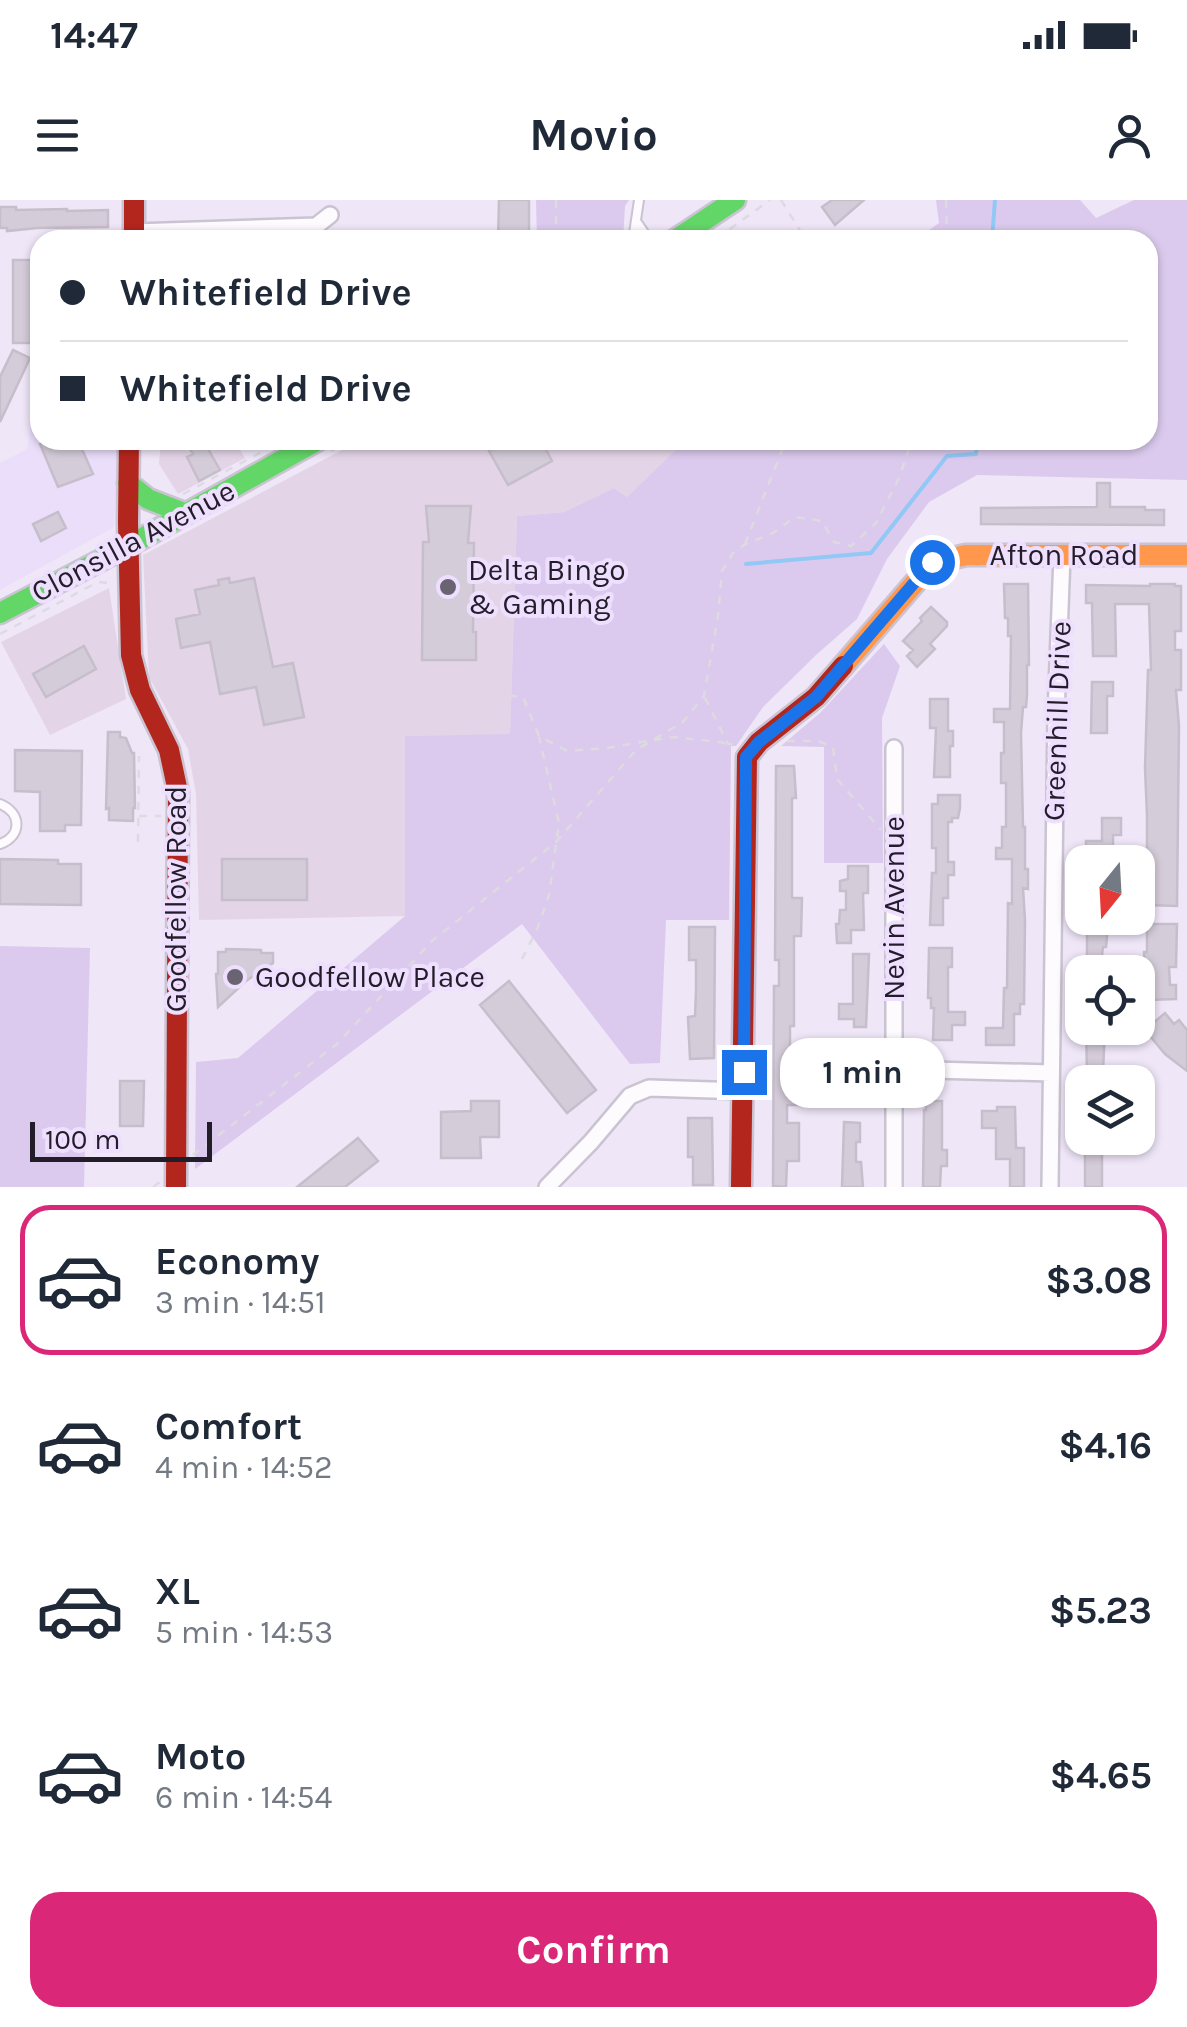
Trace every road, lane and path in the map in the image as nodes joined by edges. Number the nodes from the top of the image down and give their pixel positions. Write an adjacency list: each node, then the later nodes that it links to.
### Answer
1 (134, 200): 10 (street)
2 (556, 200): 12 (path)
3 (639, 200): 9 (lane)
4 (735, 200): 15 (street)
5 (770, 200): 16 (path)
6 (781, 200): 17 (path)
7 (946, 200): 18 (path)
8 (330, 215): 11 (street)
9 (636, 221): 13 (lane); 14 (lane)
10 (134, 230)
11 (243, 230)
12 (556, 230)
13 (635, 230)
14 (642, 230)
15 (690, 230)
16 (729, 230)
17 (800, 230)
18 (947, 230)
19 (129, 450): 24 (street, Goodfellow Road)
20 (265, 450): 25 (path)
21 (300, 450): 26 (street, Clonsilla Avenue)
22 (782, 450): 28 (path)
23 (908, 450): 28 (path)
24 (128, 483): 25 (street); 27 (street, Goodfellow Road)
25 (161, 506): 26 (street)
26 (184, 513): 27 (street, Clonsilla Avenue)
27 (130, 544): 32 (street, Clonsilla Avenue); 44 (street, Goodfellow Road)
28 (744, 545): 35 (path)
29 (1187, 555): 30 (street, Afton Road)
30 (1062, 556): 38 (street, Afton Road); 51 (street, Greenhill Drive)
31 (108, 583): 33 (path)
32 (0, 613)
33 (0, 634)
34 (493, 694): 36 (path)
35 (704, 696): 37 (path); 39 (path)
36 (538, 736): 37 (path); 46 (path)
37 (652, 740): 39 (path); 46 (path)
38 (759, 742): 39 (path); 48 (path); 52 (street)
39 (728, 744)
40 (894, 748): 48 (street, Nevin Avenue)
41 (139, 756): 43 (path)
42 (0, 804): 47 (lane)
43 (138, 816): 44 (path); 45 (path)
44 (179, 816): 54 (street, Goodfellow Road)
45 (138, 842)
46 (556, 842): 49 (path); 53 (path)
47 (0, 844)
48 (895, 846): 50 (street, Nevin Avenue)
49 (522, 959)
50 (894, 1069): 51 (street); 58 (street, Nevin Avenue)
51 (1051, 1072): 59 (street, Greenhill Drive)
52 (744, 1090): 56 (street); 57 (street)
53 (190, 1157)
54 (169, 1184): 55 (path)
55 (153, 1187)
56 (547, 1187)
57 (742, 1187)
58 (894, 1187)
59 (1050, 1187)

